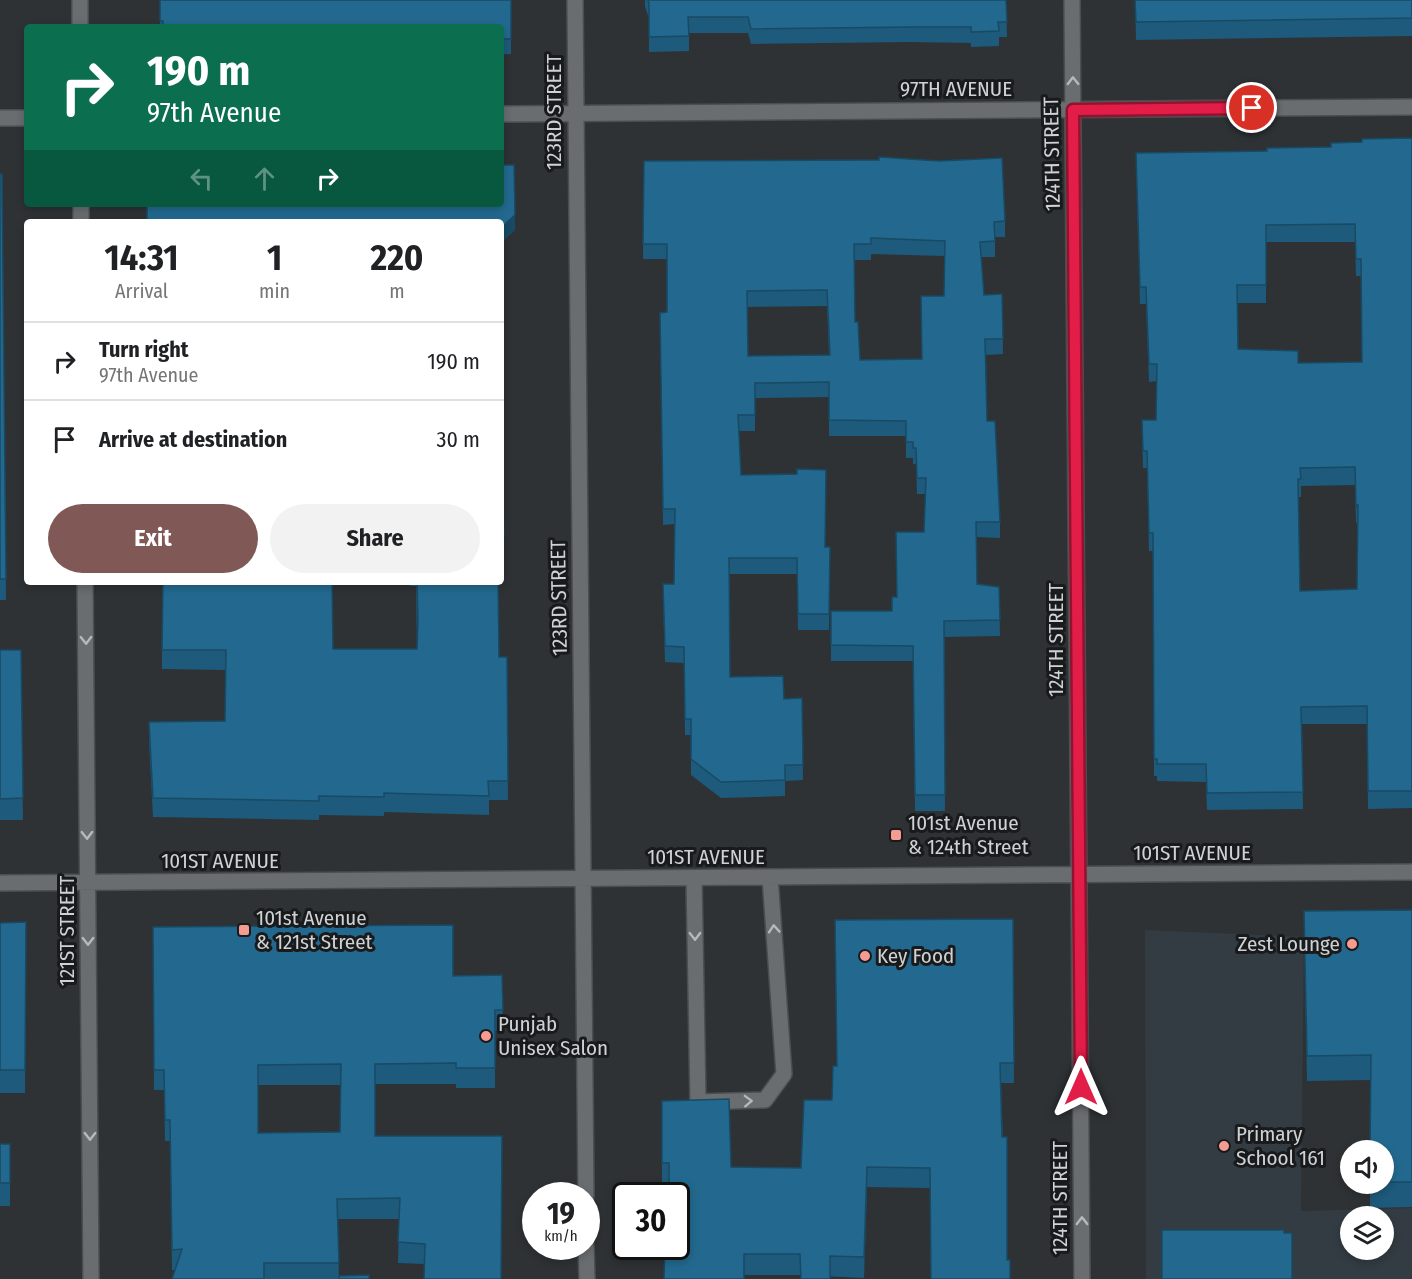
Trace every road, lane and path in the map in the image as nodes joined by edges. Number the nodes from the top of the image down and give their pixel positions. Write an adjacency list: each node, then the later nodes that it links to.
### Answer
1 (80, 0): 4 (street)
2 (575, 0): 8 (street, 123RD STREET)
3 (1072, 0): 6 (street, 124TH STREET, one-way to 3)
4 (80, 24)
5 (1412, 107): 6 (street, 97TH AVENUE)
6 (1073, 110): 8 (street, 97TH AVENUE); 13 (street, 124TH STREET)
7 (504, 114): 8 (street, 97TH AVENUE)
8 (575, 114): 16 (street, 123RD STREET)
9 (0, 118): 10 (street)
10 (24, 118)
11 (85, 585): 17 (street, 121ST STREET, one-way to 17)
12 (1412, 872): 13 (street, 101ST AVENUE)
13 (1079, 875): 14 (street, 101ST AVENUE); 23 (street, 124TH STREET, one-way to 13)
14 (770, 877): 15 (street, 101ST AVENUE); 15 (street, one-way to 14)
15 (694, 878): 16 (street, 101ST AVENUE)
16 (584, 879): 17 (street, 101ST AVENUE); 19 (street, 123RD STREET)
17 (88, 883): 18 (street, 101ST AVENUE); 21 (street, 121ST STREET, one-way to 21)
18 (0, 884)
19 (586, 1182)
20 (586, 1260): 22 (street)
21 (91, 1279)
22 (587, 1279)
23 (1082, 1279)

